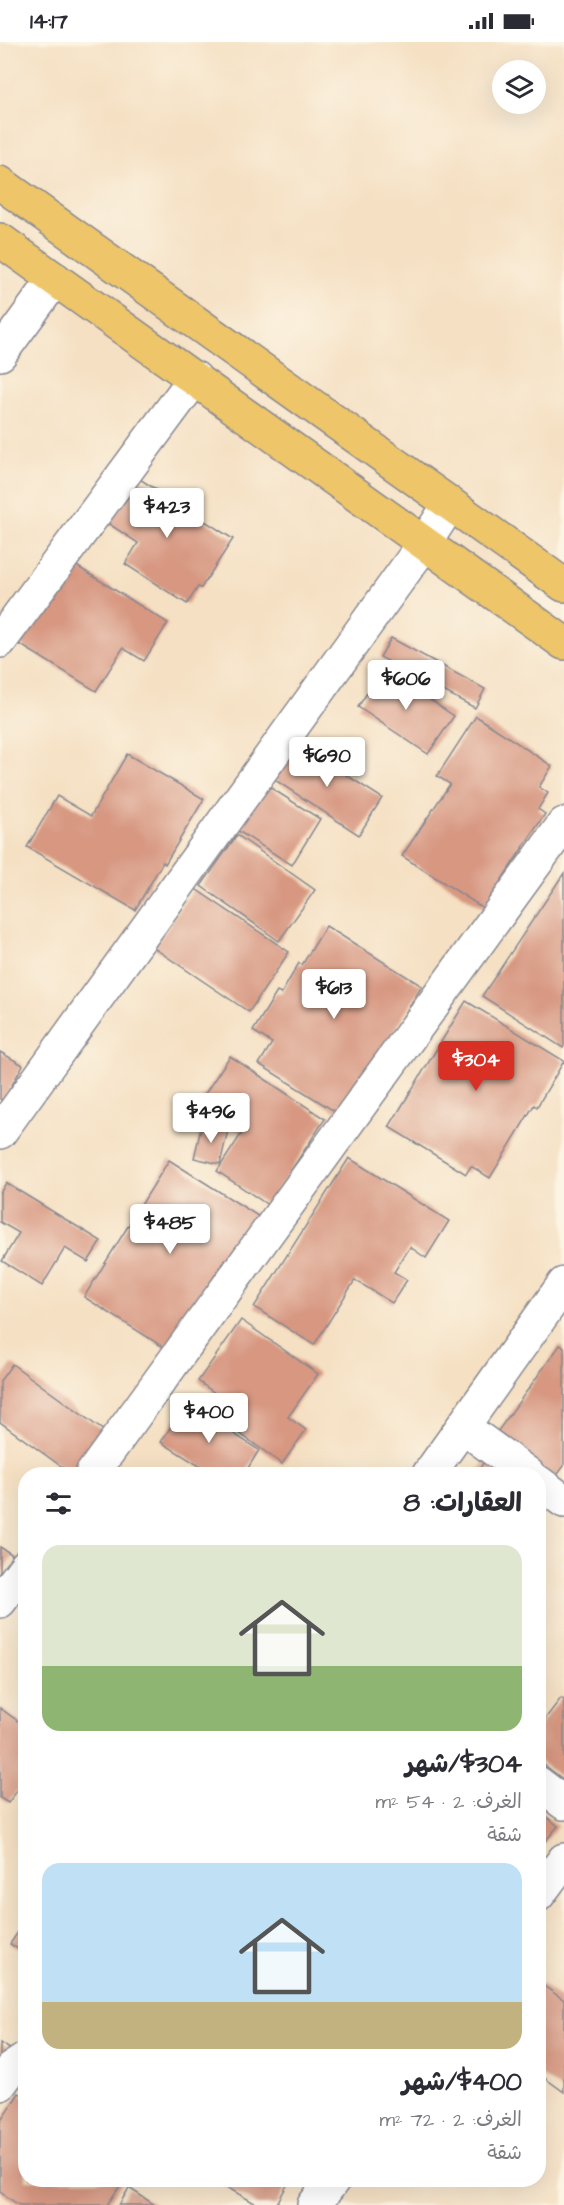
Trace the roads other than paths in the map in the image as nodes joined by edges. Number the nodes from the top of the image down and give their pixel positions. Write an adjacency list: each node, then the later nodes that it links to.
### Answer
1 (0, 183): 6 (highway)
2 (0, 240): 3 (highway)
3 (55, 279): 4 (street); 5 (highway)
4 (0, 354)
5 (195, 378): 7 (highway); 9 (street)
6 (450, 504): 7 (street); 8 (highway)
7 (424, 544): 10 (highway); 12 (street)
8 (564, 585)
9 (0, 640)
10 (564, 643)
11 (564, 824): 15 (street)
12 (0, 1132)
13 (564, 1284): 14 (street)
14 (463, 1427): 16 (street); 17 (street)
15 (97, 1467)
16 (434, 1467)
17 (518, 1467)
18 (546, 1488): 19 (street)
19 (564, 1500)
20 (18, 1577): 21 (street)
21 (0, 1601)
22 (546, 1789): 23 (street)
23 (564, 1803)
24 (564, 1860): 25 (street)
25 (546, 1884)
26 (18, 2064): 27 (street)
27 (0, 2084)
28 (328, 2187): 29 (street)
29 (314, 2205)

